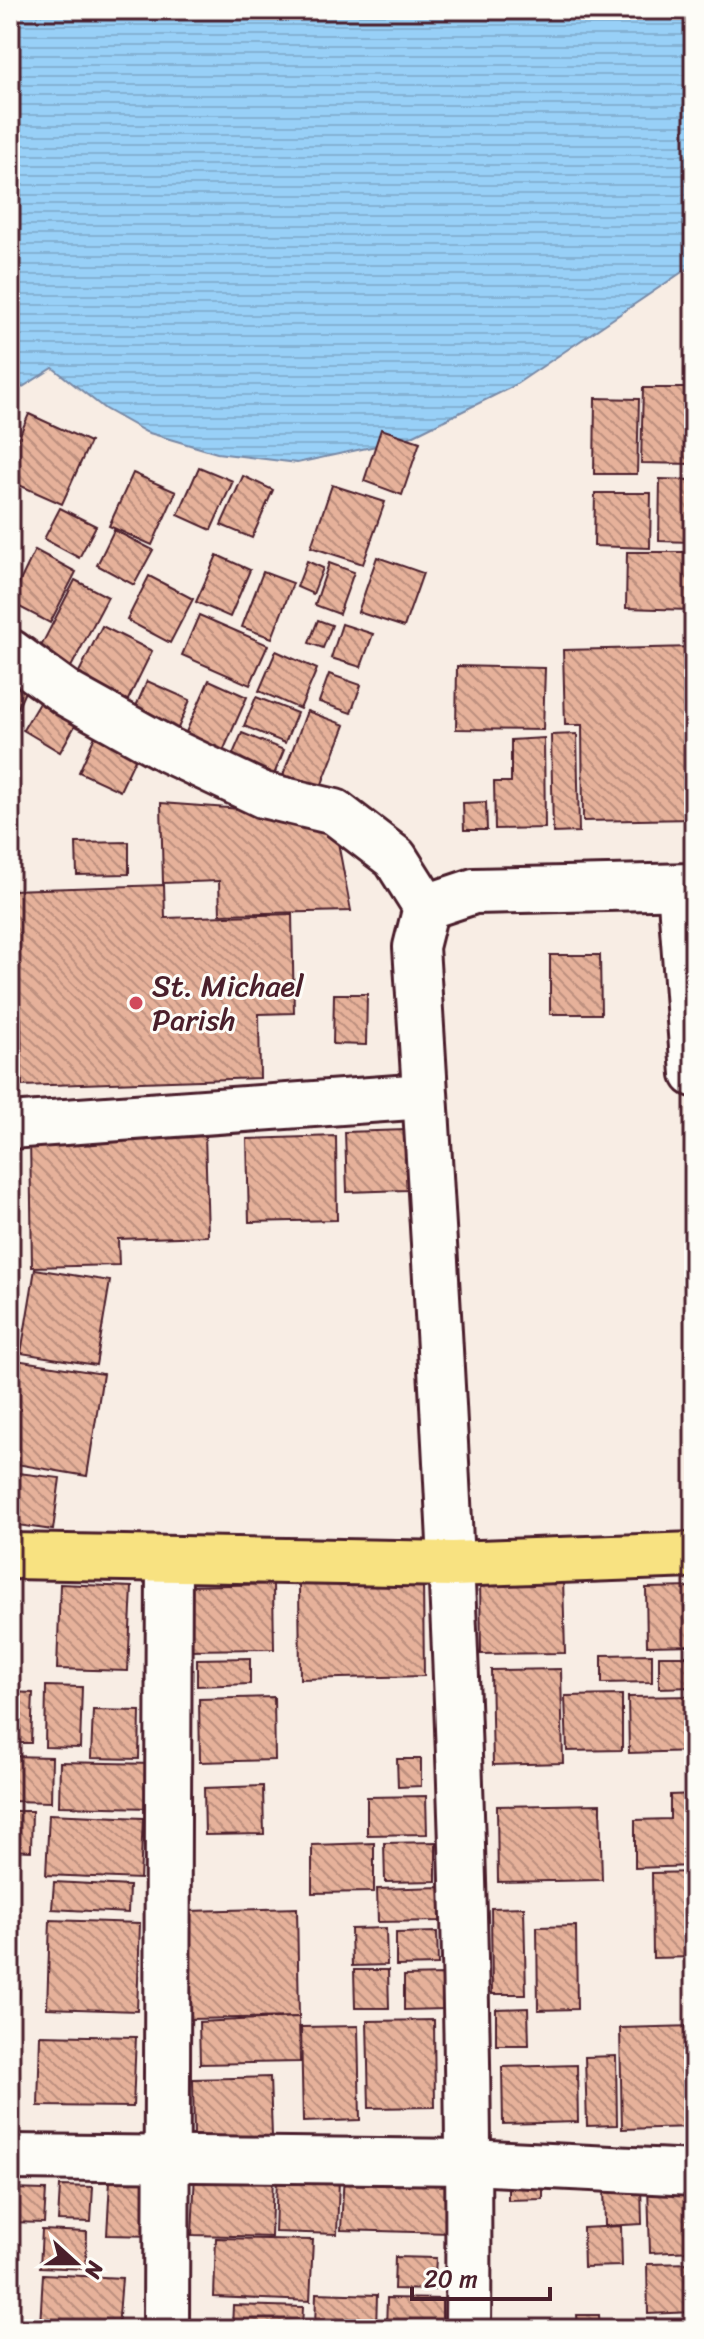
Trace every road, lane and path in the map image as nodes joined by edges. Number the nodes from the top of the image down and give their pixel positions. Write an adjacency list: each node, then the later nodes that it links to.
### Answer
1 (10, 652): 3 (street)
2 (687, 886): 3 (street); 4 (street)
3 (426, 907): 5 (street)
4 (694, 1074)
5 (425, 1096): 6 (street); 10 (street)
6 (10, 1126)
7 (694, 1555): 10 (main road)
8 (10, 1556): 9 (main road)
9 (169, 1559): 10 (main road); 12 (street)
10 (453, 1564): 13 (street)
11 (10, 2157): 12 (street)
12 (169, 2158): 13 (street); 15 (street)
13 (470, 2162): 14 (street); 16 (street)
14 (694, 2173)
15 (166, 2329)
16 (468, 2329)

